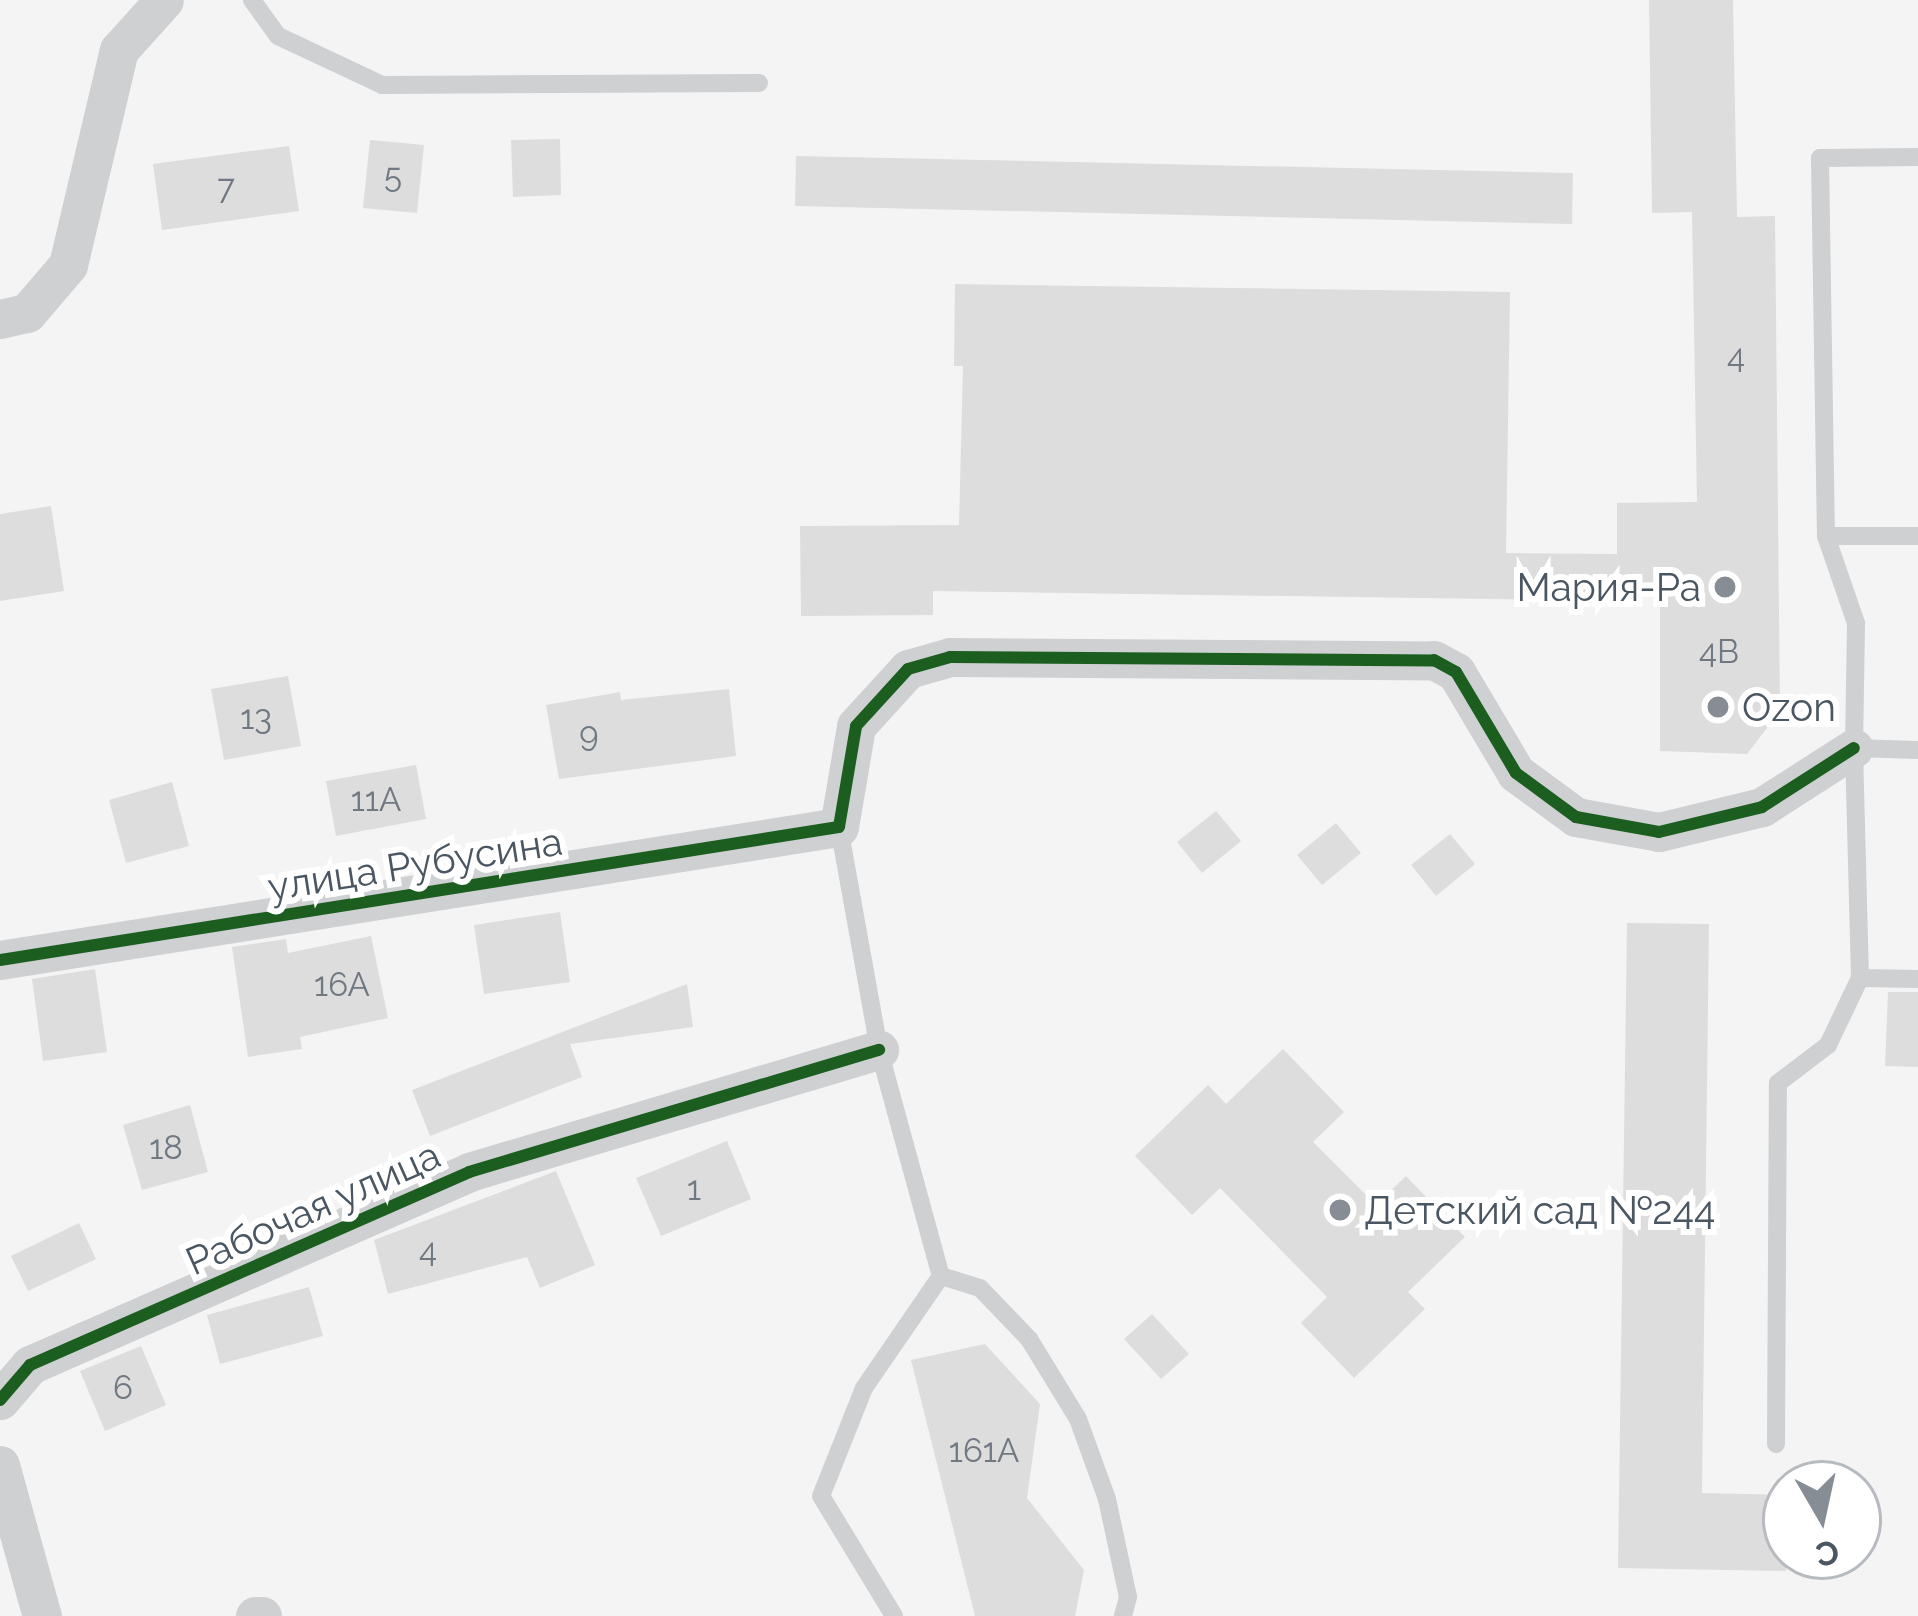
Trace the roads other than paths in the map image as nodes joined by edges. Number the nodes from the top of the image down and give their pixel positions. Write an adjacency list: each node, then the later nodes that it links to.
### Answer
1 (164, 0): 5 (street)
2 (252, 0): 3 (lane)
3 (758, 83)
4 (1918, 158): 6 (lane)
5 (14, 316)
6 (1826, 536): 7 (lane); 8 (lane)
7 (1918, 536)
8 (1854, 748): 9 (lane); 10 (street); 12 (lane)
9 (1918, 750)
10 (839, 827): 11 (street, улица Рубусина); 14 (lane)
11 (0, 960)
12 (1860, 978): 13 (lane); 17 (lane)
13 (1918, 979)
14 (879, 1050): 15 (lane); 16 (street, Рабочая улица)
15 (941, 1276): 20 (lane); 21 (lane)
16 (0, 1400)
17 (1776, 1444)
18 (0, 1465): 19 (street)
19 (42, 1616)
20 (895, 1616)
21 (1123, 1616)

